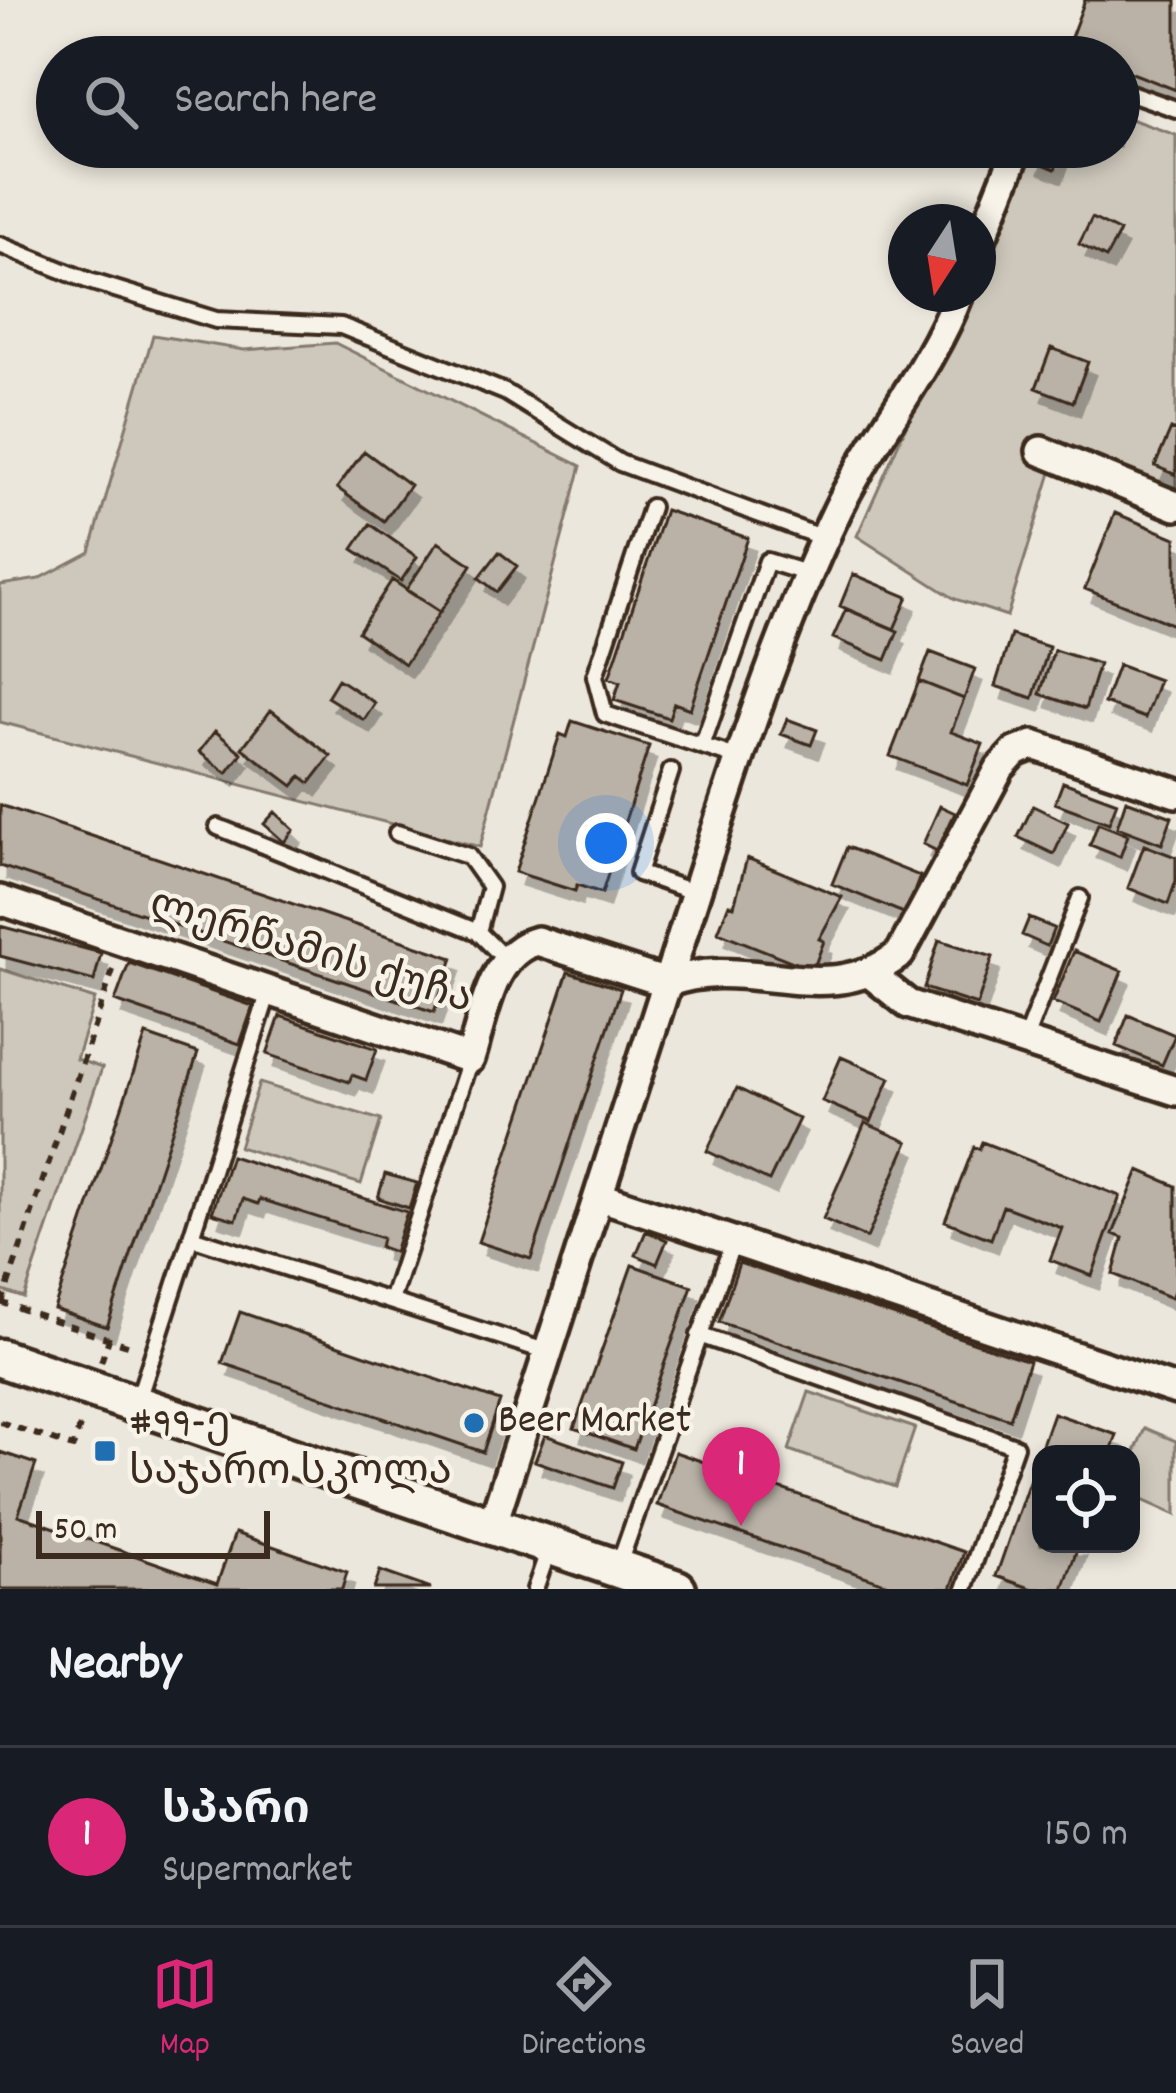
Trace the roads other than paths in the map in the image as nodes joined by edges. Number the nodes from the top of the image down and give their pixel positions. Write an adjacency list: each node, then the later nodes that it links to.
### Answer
1 (1140, 96): 2 (lane)
2 (1176, 109)
3 (1010, 168): 4 (street)
4 (995, 204)
5 (0, 245): 10 (lane)
6 (949, 312): 10 (street)
7 (1041, 451): 8 (street)
8 (1176, 506)
9 (651, 507): 12 (lane)
10 (826, 539): 11 (street)
11 (809, 574): 12 (lane); 13 (street)
12 (702, 746): 13 (lane)
13 (742, 760): 18 (street)
14 (671, 771): 18 (lane)
15 (1176, 793): 23 (street)
16 (218, 827): 21 (lane)
17 (397, 833): 21 (lane)
18 (696, 893): 24 (street)
19 (1080, 898): 26 (lane)
20 (0, 900): 25 (street, ლერწამის ქუჩა)
21 (478, 932): 22 (lane)
22 (504, 958): 24 (street, ლერწამის ქუჩა); 27 (street, ლერწამის ქუჩა)
23 (872, 976): 24 (street); 26 (street)
24 (667, 982): 29 (street)
25 (270, 990): 27 (street, ლერწამის ქუჩა); 30 (lane)
26 (1024, 1042): 28 (street)
27 (470, 1059): 32 (lane)
28 (1176, 1091)
29 (601, 1197): 31 (street); 34 (street)
30 (190, 1237): 32 (lane); 37 (lane)
31 (733, 1242): 33 (lane); 36 (street)
32 (392, 1301): 34 (lane)
33 (699, 1335): 40 (lane); 43 (lane)
34 (551, 1353): 38 (street)
35 (0, 1358): 37 (main road)
36 (1176, 1390)
37 (137, 1405): 38 (main road)
38 (492, 1526): 39 (main road)
39 (550, 1546): 40 (main road); 41 (lane)
40 (623, 1577): 42 (main road)
41 (535, 1589)
42 (677, 1589)
43 (965, 1589)

